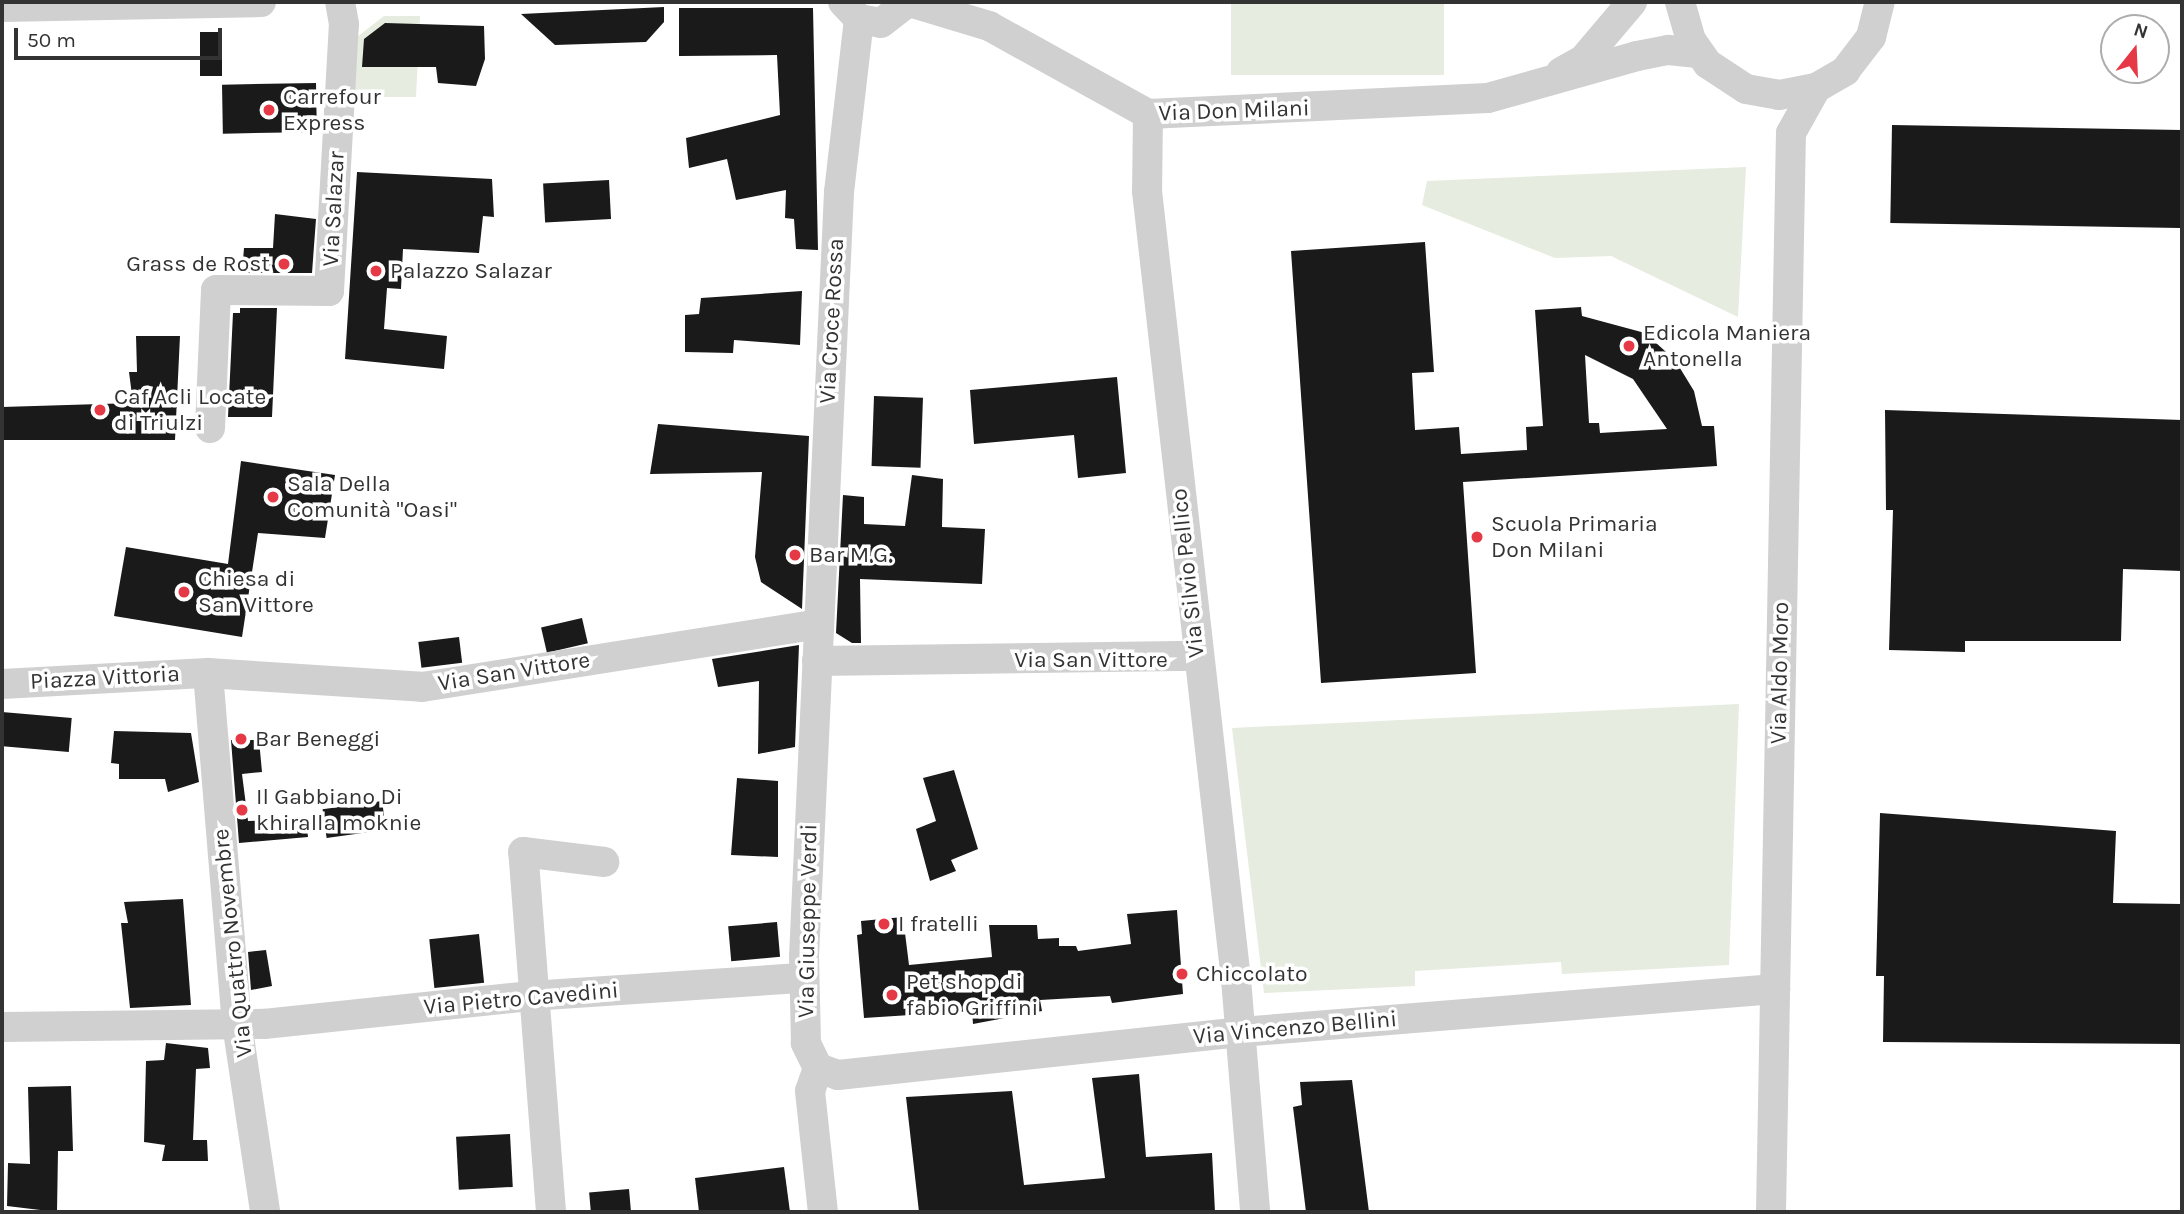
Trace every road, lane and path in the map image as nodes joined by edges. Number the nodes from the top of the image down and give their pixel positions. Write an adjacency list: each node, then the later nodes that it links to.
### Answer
1 (261, 2): 7 (street)
2 (340, 2): 15 (street, Via Salazar)
3 (909, 2): 8 (street); 13 (street, Via Don Milani)
4 (1632, 2): 10 (street, Via Don Milani)
5 (1680, 2): 9 (street)
6 (1880, 2): 11 (street)
7 (2, 7)
8 (851, 10): 16 (street, Via Croce Rossa)
9 (1698, 53): 10 (street, Via Don Milani); 12 (street)
10 (1540, 83): 13 (street, Via Don Milani)
11 (1816, 88): 12 (street); 14 (street, Via Aldo Moro)
12 (1753, 91): 14 (street)
13 (1148, 114): 17 (street, Via Silvio Pellico)
14 (1791, 133): 23 (street, Via Aldo Moro)
15 (210, 428)
16 (818, 624): 18 (street, Via Giuseppe Verdi); 19 (street, Via San Vittore)
17 (1197, 656): 18 (street, Via San Vittore); 27 (street, Via Silvio Pellico)
18 (817, 661): 22 (street, Via Giuseppe Verdi)
19 (208, 673): 20 (street, Piazza Vittoria); 25 (street, Via Quattro Novembre)
20 (2, 684)
21 (604, 862): 24 (street)
22 (803, 978): 24 (street, Via Pietro Cavedini); 28 (street, Via Giuseppe Verdi)
23 (1775, 989): 27 (street, Via Vincenzo Bellini); 33 (street, Via Aldo Moro)
24 (530, 996): 25 (street, Via Pietro Cavedini); 30 (street)
25 (240, 1024): 26 (street, Via Pietro Cavedini); 29 (street, Via Quattro Novembre)
26 (2, 1027)
27 (1240, 1032): 28 (street, Via Vincenzo Bellini); 32 (street, Via Silvio Pellico)
28 (818, 1068): 31 (street)
29 (265, 1212)
30 (551, 1212)
31 (823, 1212)
32 (1255, 1212)
33 (1771, 1212)

